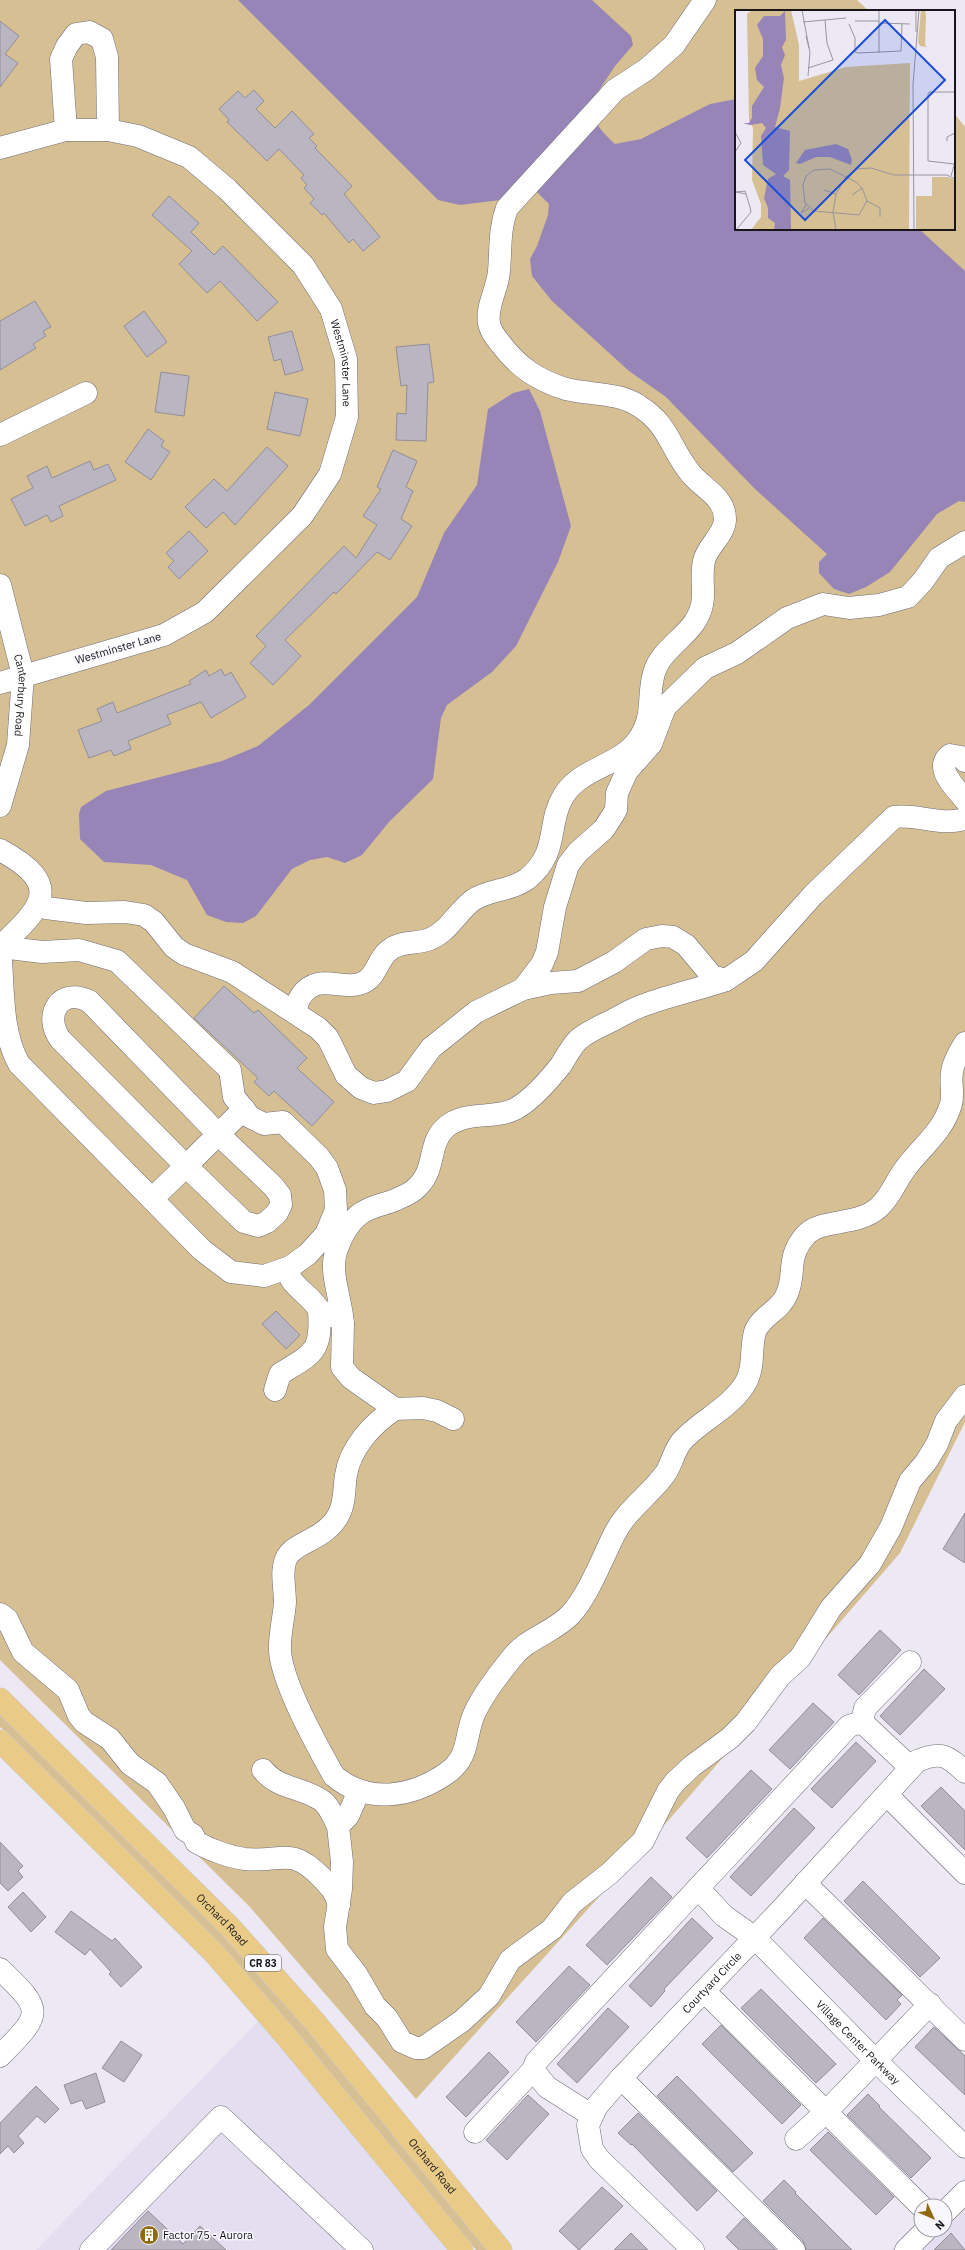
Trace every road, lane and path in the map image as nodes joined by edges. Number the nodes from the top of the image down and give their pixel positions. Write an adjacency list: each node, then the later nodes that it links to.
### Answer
1 (705, 0): 20 (street)
2 (66, 130): 3 (street, Westminster Lane); 3 (street); 4 (street, Westminster Lane)
3 (108, 130): 9 (street, Westminster Lane)
4 (0, 148)
5 (86, 393): 6 (street)
6 (0, 436)
7 (965, 542): 21 (street)
8 (0, 585): 9 (street, Canterbury Road)
9 (23, 675): 10 (street, Westminster Lane); 13 (street, Canterbury Road)
10 (0, 683)
11 (965, 761): 12 (street)
12 (965, 800)
13 (0, 806)
14 (965, 819): 19 (street)
15 (0, 850): 16 (street)
16 (39, 905): 17 (street); 18 (street)
17 (0, 947): 24 (street); 27 (street)
18 (232, 972): 20 (street); 22 (street)
19 (726, 980): 21 (street); 30 (street)
20 (314, 985): 22 (street)
21 (524, 989): 22 (street)
22 (294, 1012)
23 (965, 1043): 43 (street)
24 (244, 1109): 25 (street); 27 (street)
25 (218, 1134): 26 (street); 26 (street); 26 (street)
26 (186, 1166): 27 (street)
27 (152, 1199)
28 (290, 1277): 29 (street)
29 (320, 1310): 30 (street); 31 (street)
30 (343, 1324): 33 (street)
31 (275, 1390)
32 (965, 1396): 49 (street)
33 (395, 1409): 34 (street); 43 (street)
34 (452, 1419)
35 (0, 1614): 49 (street)
36 (910, 1662): 38 (street)
37 (0, 1700): 70 (main road, Orchard Road / CR 83)
38 (862, 1722): 40 (street); 48 (street)
39 (0, 1741): 66 (main road, CR 83)
40 (910, 1767): 42 (street, Courtyard Circle); 44 (street, Courtyard Circle)
41 (262, 1770): 45 (street)
42 (965, 1772)
43 (359, 1791): 45 (street)
44 (887, 1795): 46 (street); 47 (street, Courtyard Circle)
45 (338, 1826): 49 (street)
46 (965, 1873)
47 (805, 1883): 50 (street, Courtyard Circle); 53 (street)
48 (698, 1888): 50 (street, Village Center Parkway); 57 (street)
49 (339, 1905)
50 (754, 1937): 52 (street, Courtyard Circle); 56 (street, Village Center Parkway)
51 (0, 1969): 55 (street)
52 (704, 1990): 58 (street, Courtyard Circle); 59 (street)
53 (930, 2004): 54 (street); 56 (street)
54 (965, 2040)
55 (0, 2056)
56 (875, 2060): 59 (street); 63 (street, Village Center Parkway)
57 (533, 2070): 60 (street); 61 (street)
58 (621, 2078): 60 (street, Courtyard Circle); 72 (street)
59 (826, 2112): 62 (street); 64 (street)
60 (591, 2115): 71 (street)
61 (475, 2132)
62 (796, 2139)
63 (965, 2147)
64 (913, 2198)
65 (918, 2238): 73 (street)
66 (449, 2241): 69 (main road, CR 83)
67 (91, 2250): 68 (street)
68 (362, 2250)
69 (462, 2250)
70 (501, 2250)
71 (693, 2250)
72 (794, 2250)
73 (906, 2250)

